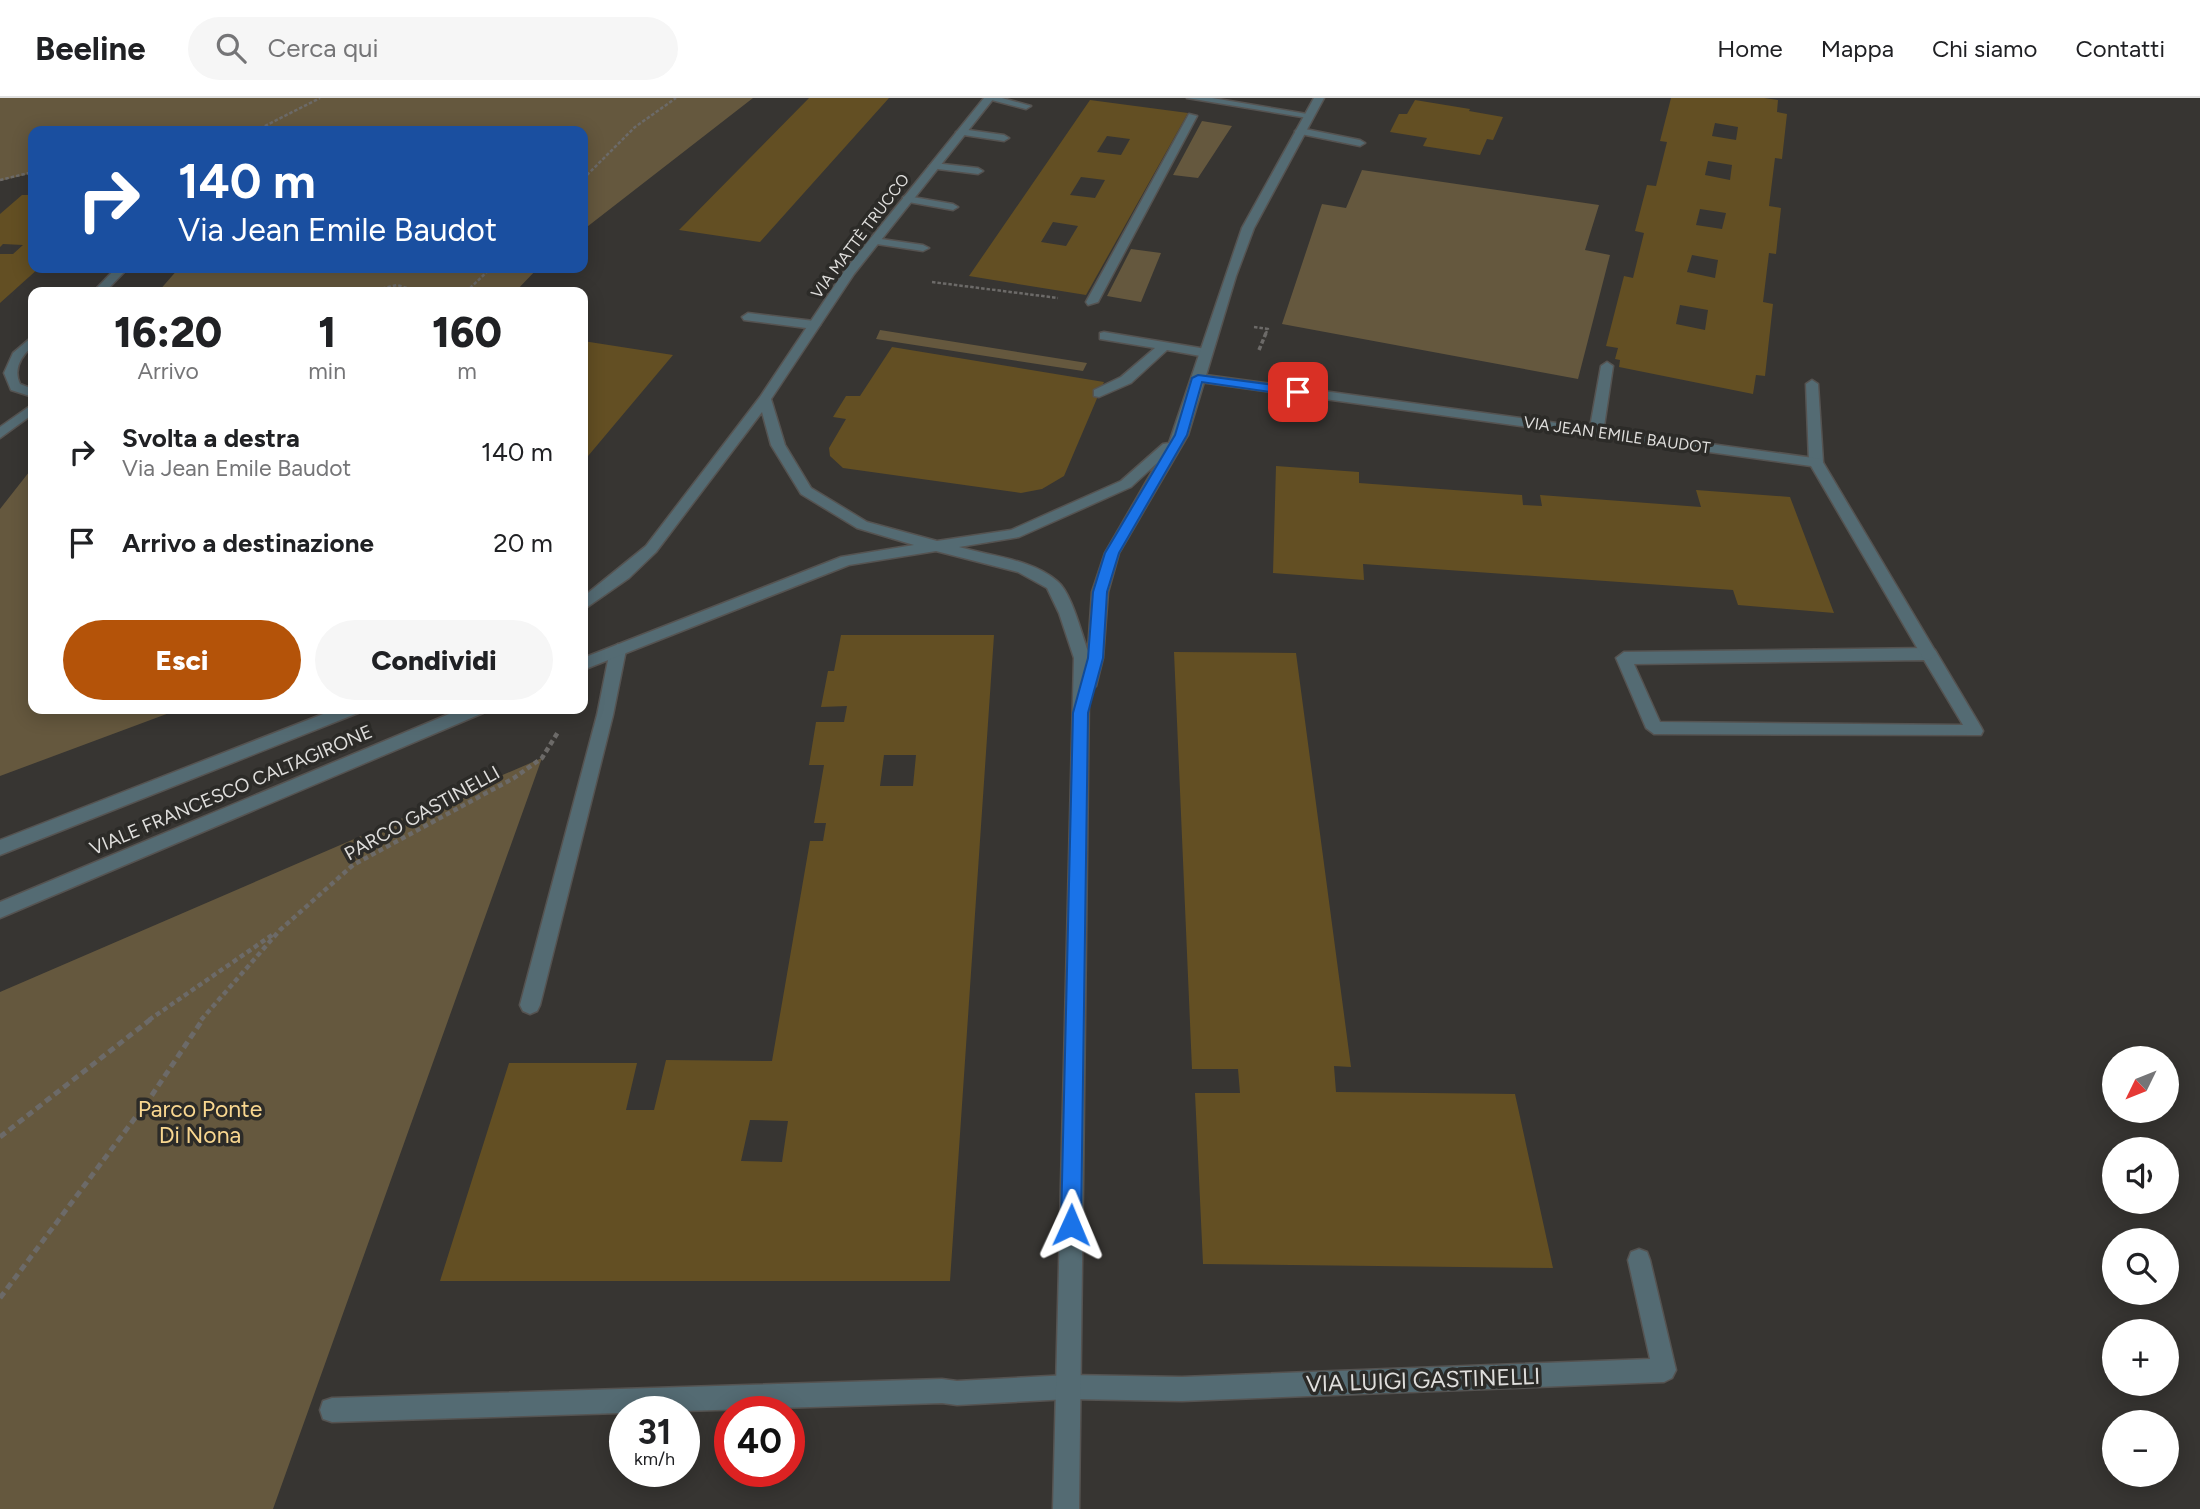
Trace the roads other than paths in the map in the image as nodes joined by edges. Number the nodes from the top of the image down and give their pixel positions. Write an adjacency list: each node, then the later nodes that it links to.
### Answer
1 (989, 98): 4 (street); 8 (street, VIA MATTÈ TRUCCO)
2 (1192, 98): 5 (street)
3 (1319, 98): 5 (street)
4 (1026, 106)
5 (1308, 115): 7 (street)
6 (1192, 116): 19 (street)
7 (1300, 131): 10 (street); 27 (street)
8 (961, 132): 9 (street); 11 (street, VIA MATTÈ TRUCCO)
9 (1004, 138)
10 (1360, 143)
11 (934, 166): 12 (street); 13 (street, VIA MATTÈ TRUCCO)
12 (978, 171)
13 (907, 199): 14 (street); 15 (street, VIA MATTÈ TRUCCO)
14 (953, 207)
15 (874, 241): 16 (street); 21 (street, VIA MATTÈ TRUCCO)
16 (923, 248)
17 (117, 273): 18 (street)
18 (104, 287)
19 (1092, 302)
20 (748, 317): 21 (street)
21 (814, 325): 34 (street, VIA MATTÈ TRUCCO)
22 (1104, 336): 26 (street)
23 (28, 341): 25 (street)
24 (28, 344): 29 (street)
25 (11, 346)
26 (1165, 346): 27 (street); 33 (street)
27 (1206, 353): 30 (street)
28 (1607, 366): 36 (street)
29 (1, 376): 32 (street)
30 (1198, 378): 36 (street, VIA JEAN EMILE BAUDOT); 38 (street)
31 (1812, 384): 39 (street)
32 (28, 392)
33 (1099, 393)
34 (765, 399): 40 (street); 41 (street)
35 (28, 412): 37 (street)
36 (1597, 433): 39 (street, VIA JEAN EMILE BAUDOT)
37 (0, 434)
38 (1181, 435): 40 (street); 45 (street)
39 (1816, 462): 43 (street)
40 (940, 547): 42 (street); 45 (street)
41 (588, 601)
42 (618, 650): 44 (street); 50 (street)
43 (1929, 654): 43 (street)
44 (588, 662)
45 (1081, 713): 52 (street)
46 (339, 714): 48 (street, VIALE FRANCESCO CALTAGIRONE)
47 (465, 714): 49 (street, VIALE FRANCESCO CALTAGIRONE)
48 (0, 848)
49 (0, 910)
50 (530, 1005)
51 (1639, 1260): 52 (street, VIA LUIGI GASTINELLI)
52 (1069, 1387): 53 (street); 54 (street)
53 (332, 1410)
54 (1066, 1509)

